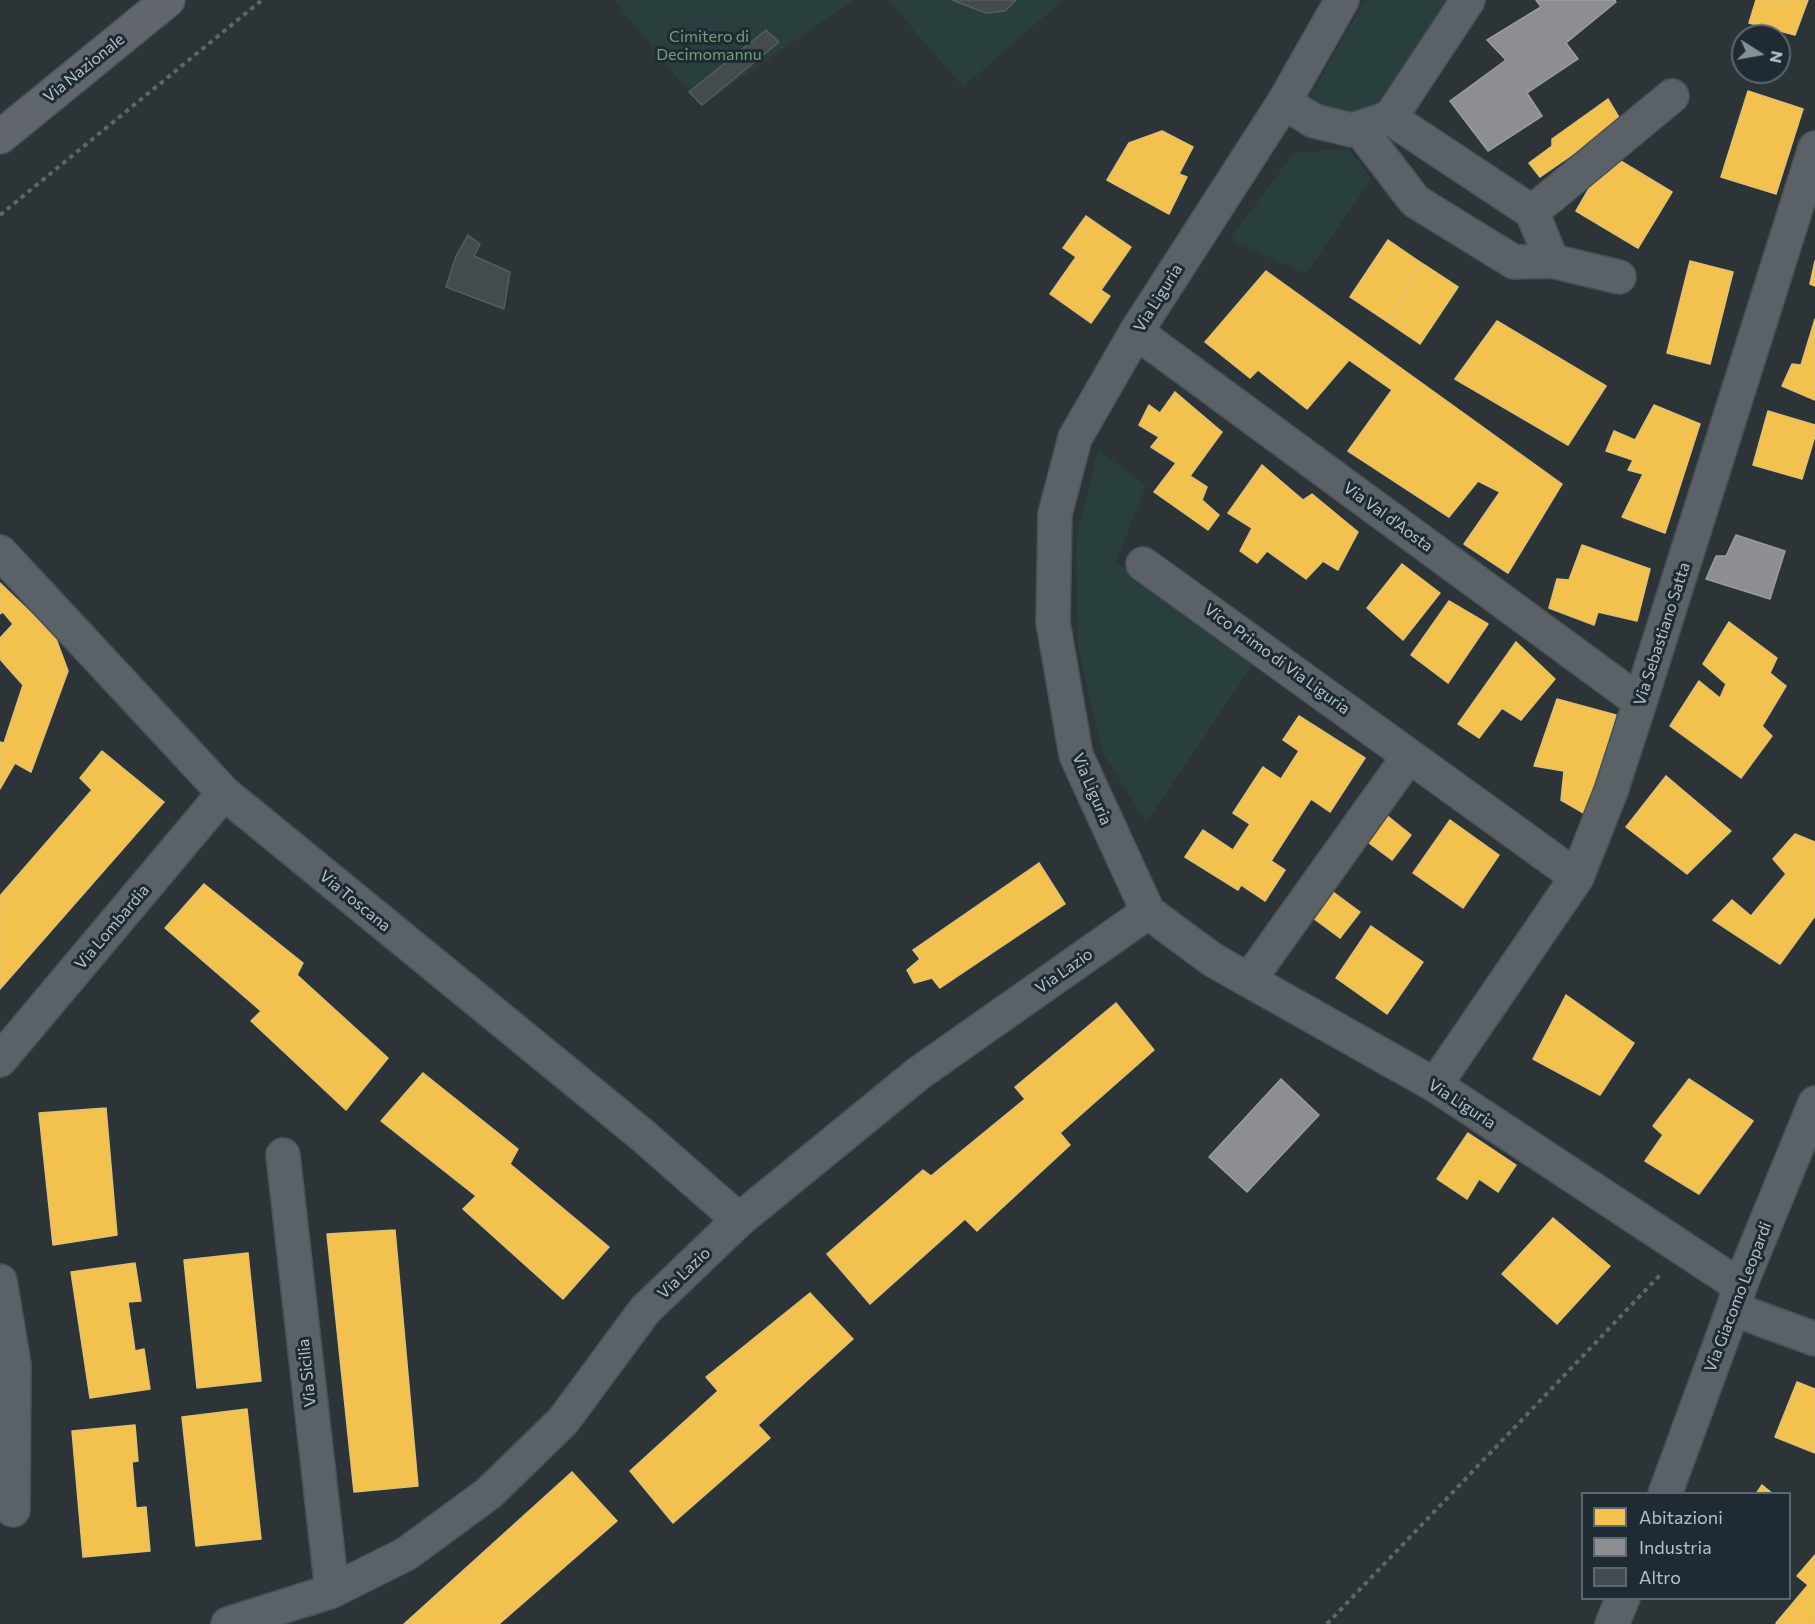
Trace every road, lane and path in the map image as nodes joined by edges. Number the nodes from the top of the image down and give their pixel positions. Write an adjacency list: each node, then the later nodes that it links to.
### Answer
1 (168, 0): 9 (main road, Via Nazionale)
2 (262, 0): 12 (path)
3 (1342, 0): 6 (street, Via Liguria)
4 (1468, 0): 7 (street)
5 (1672, 96): 11 (street)
6 (1284, 102): 8 (street); 15 (street, Via Liguria)
7 (1390, 118): 8 (street); 11 (street)
8 (1359, 128): 13 (street)
9 (0, 137)
10 (1815, 148): 18 (street, Via Sebastiano Satta)
11 (1532, 212): 13 (street)
12 (0, 214)
13 (1552, 261): 14 (street)
14 (1619, 277)
15 (1136, 332): 18 (street, Via Val d'Aosta); 22 (street, Via Liguria)
16 (0, 552): 20 (street, Via Toscana)
17 (1143, 564): 19 (street, Vico Primo di Via Liguria)
18 (1640, 702): 21 (street, Via Sebastiano Satta)
19 (1409, 756): 21 (street, Vico Primo di Via Liguria); 23 (street)
20 (224, 793): 24 (street, Via Lombardia); 28 (street, Via Toscana)
21 (1577, 877): 25 (street, Via Sebastiano Satta)
22 (1148, 912): 23 (street, Via Liguria); 28 (street, Via Lazio)
23 (1249, 980): 25 (street, Via Liguria)
24 (0, 1060)
25 (1435, 1085): 29 (street, Via Liguria)
26 (1815, 1102): 31 (street, Via Giacomo Leopardi)
27 (283, 1155): 35 (street, Via Sicilia)
28 (739, 1220): 35 (street, Via Lazio)
29 (1684, 1249): 31 (street, Via Liguria); 38 (path)
30 (0, 1281): 34 (street)
31 (1737, 1298): 32 (street, Via Liguria); 33 (street, Via Giacomo Leopardi)
32 (1815, 1339)
33 (1666, 1492)
34 (13, 1510)
35 (332, 1591): 37 (street, Via Lazio)
36 (1623, 1600): 39 (street)
37 (228, 1624)
38 (1327, 1624)
39 (1612, 1624)

